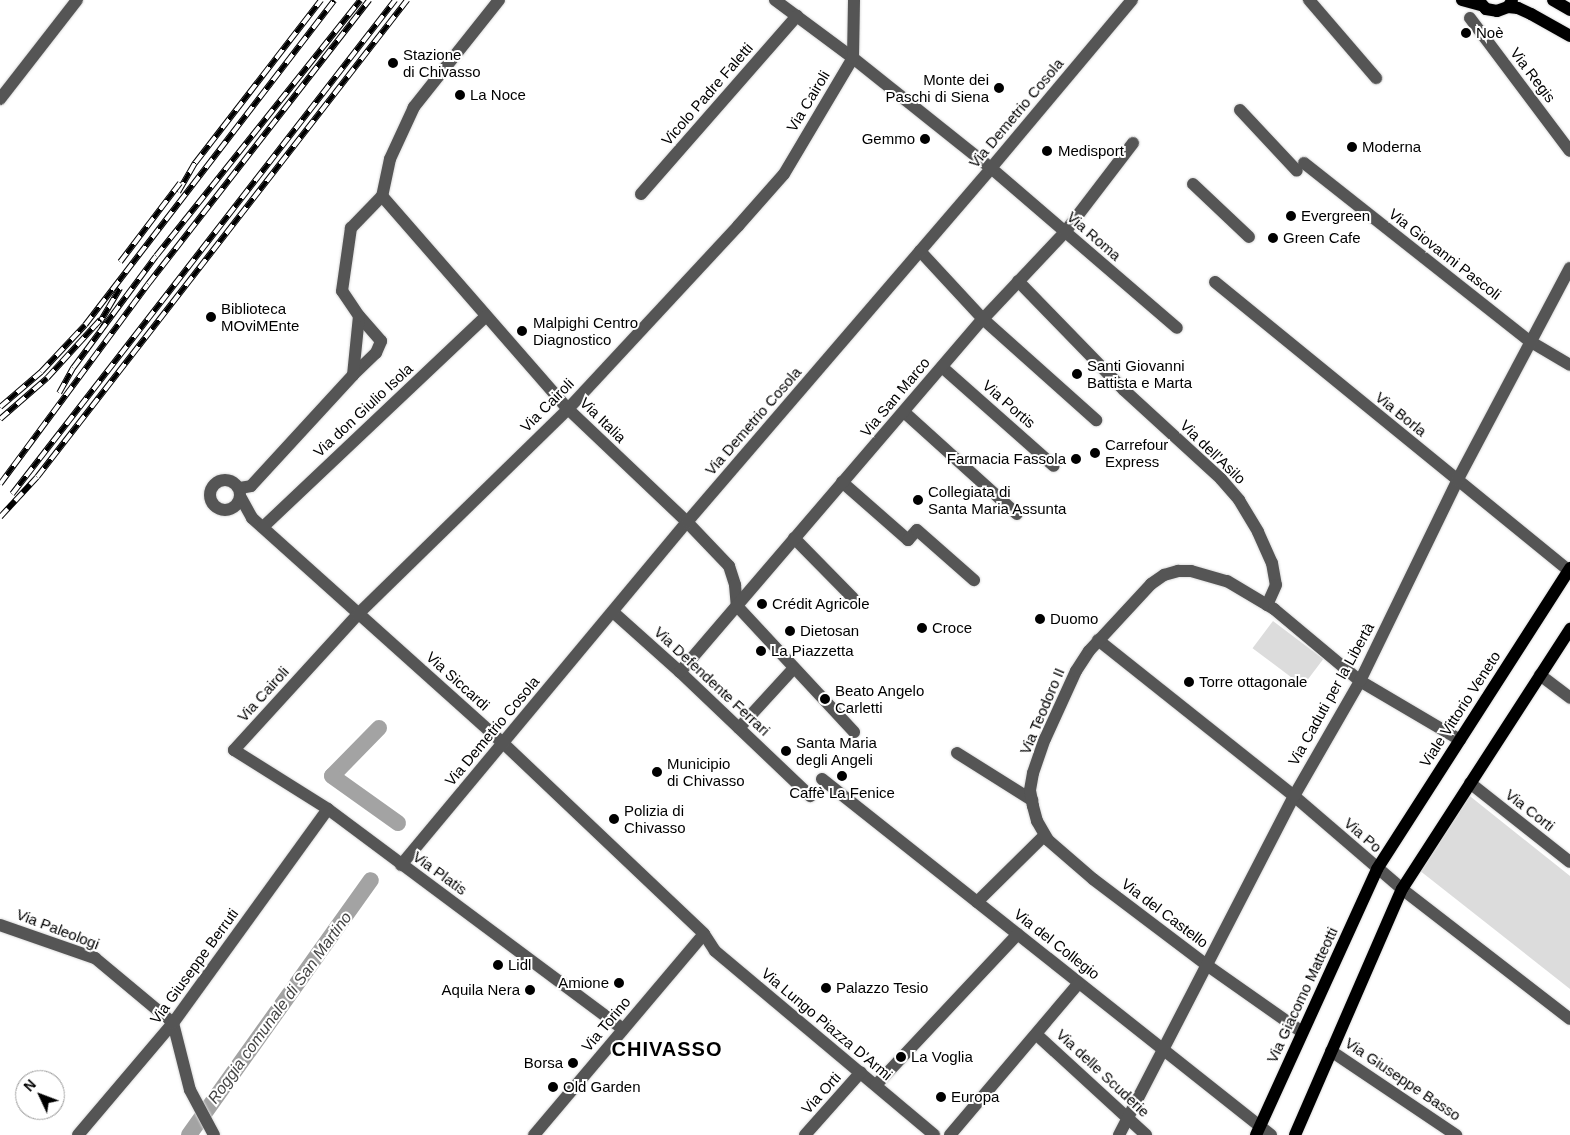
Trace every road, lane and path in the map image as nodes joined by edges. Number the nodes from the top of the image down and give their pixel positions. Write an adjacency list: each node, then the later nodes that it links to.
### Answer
1 (77, 0): 17 (street)
2 (499, 0): 24 (street)
3 (775, 0): 12 (street)
4 (854, 0): 15 (street)
5 (1132, 0): 21 (street, Via Demetrio Cosola)
6 (1308, 0): 16 (street)
7 (1462, 0): 9 (main road)
8 (1553, 0): 11 (main road)
9 (1479, 2): 10 (main road)
10 (1510, 3): 14 (main road)
11 (1570, 10)
12 (797, 16): 15 (street); 23 (street, Vicolo Padre Faletti)
13 (1470, 18): 20 (street, Via Regis)
14 (1570, 36)
15 (853, 58): 21 (street, Via Roma); 39 (street, Via Cairoli)
16 (1376, 78)
17 (0, 99)
18 (1240, 110): 35 (street, Via Giovanni Pascoli)
19 (1133, 143): 25 (street, Via San Marco)
20 (1570, 151)
21 (991, 168): 25 (street, Via Roma); 27 (street, Via Demetrio Cosola)
22 (1193, 184): 26 (street)
23 (641, 194)
24 (382, 196): 31 (street); 32 (street, Via Italia)
25 (1065, 232): 29 (street, Via San Marco); 34 (street, Via Roma)
26 (1249, 236)
27 (920, 251): 33 (street); 49 (street, Via Demetrio Cosola)
28 (1570, 268): 35 (street, Via Caduti per la Libertà)
29 (1018, 281): 33 (street, Via San Marco); 55 (street, Via dell'Asilo)
30 (1215, 282): 43 (street, Via Borla)
31 (359, 316): 38 (street); 38 (street)
32 (486, 316): 39 (street, Via Italia); 50 (street, Via don Giulio Isola)
33 (983, 319): 37 (street, Via San Marco); 41 (street)
34 (1177, 328)
35 (1531, 342): 36 (street, Via Giovanni Pascoli); 43 (street, Via Caduti per la Libertà)
36 (1570, 365)
37 (942, 367): 40 (street, Via San Marco); 42 (street, Via Portis)
38 (353, 375): 45 (street)
39 (568, 409): 49 (street, Via Italia); 58 (street, Via Cairoli)
40 (904, 412): 44 (street, Via San Marco); 47 (street)
41 (1096, 420)
42 (1054, 466)
43 (1457, 481): 52 (street, Via Borla); 64 (street, Via Caduti per la Libertà)
44 (842, 482): 51 (street, Via San Marco); 53 (street)
45 (240, 493): 46 (street); 46 (street); 48 (street, Via Siccardi)
46 (231, 509): 48 (street, Via Siccardi)
47 (1017, 514)
48 (252, 518): 50 (street, Via Siccardi)
49 (687, 522): 56 (street, Via Italia); 57 (street, Via Demetrio Cosola)
50 (262, 527): 58 (street, Via Siccardi)
51 (794, 538): 54 (street); 56 (street, Via San Marco)
52 (1569, 569): 68 (main road, Viale Vittorio Veneto)
53 (974, 580)
54 (853, 598)
55 (1267, 605): 60 (street, Via Teodoro II); 64 (street, Via Teodoro II)
56 (738, 606): 61 (street); 62 (street, Via San Marco)
57 (613, 612): 62 (street, Via Defendente Ferrari); 69 (street, Via Demetrio Cosola)
58 (358, 614): 69 (street, Via Siccardi); 70 (street, Via Cairoli)
59 (1570, 628): 63 (main road)
60 (1098, 640): 75 (street, Via Po); 76 (street, Via Teodoro II)
61 (793, 670): 66 (street); 67 (street)
62 (680, 672): 66 (street, Via Defendente Ferrari)
63 (1540, 675): 65 (street); 73 (main road)
64 (1360, 682): 68 (street, Via Teodoro II); 75 (street, Via Caduti per la Libertà)
65 (1570, 698)
66 (739, 728): 74 (street, Via Defendente Ferrari)
67 (854, 732)
68 (1460, 740): 81 (main road, Viale Vittorio Veneto)
69 (503, 743): 80 (street, Via Demetrio Cosola); 85 (street, Via Siccardi)
70 (234, 750): 77 (street, Via Platis)
71 (957, 753): 76 (street)
72 (822, 779): 83 (street, Via del Collegio)
73 (1470, 783): 79 (street, Via Corti); 82 (main road)
74 (810, 796)
75 (1294, 796): 81 (street, Via Po); 87 (street, Via Caduti per la Libertà)
76 (1032, 800): 78 (street, Via del Castello)
77 (328, 809): 80 (street, Via Platis); 90 (street, Via Giuseppe Berruti)
78 (1046, 835): 83 (street); 87 (street, Via del Castello)
79 (1570, 862)
80 (401, 865): 91 (street, Via Platis)
81 (1377, 869): 82 (street, Via Po); 92 (main road, Via Giacomo Matteotti)
82 (1402, 889): 89 (street, Via Po); 95 (main road)
83 (977, 902): 86 (street, Via del Collegio)
84 (0, 925): 90 (street, Via Paleologi)
85 (704, 934): 91 (street, Via Torino); 96 (street, Via Lungo Piazza D'Armi)
86 (1018, 934): 88 (street, Via del Collegio); 97 (street)
87 (1208, 966): 92 (street, Via del Castello); 94 (street, Via Caduti per la Libertà)
88 (1079, 983): 93 (street); 94 (street, Via del Collegio)
89 (1570, 1019)
90 (173, 1023): 100 (street, Via Giuseppe Berruti); 101 (street)
91 (623, 1028): 102 (street, Via Torino)
92 (1302, 1032): 99 (main road, Via Giacomo Matteotti)
93 (1038, 1035): 98 (street, Via delle Scuderie); 105 (street)
94 (1163, 1049): 98 (street, Via Caduti per la Libertà); 99 (street, Via del Collegio)
95 (1331, 1051): 109 (main road); 110 (street, Via Giuseppe Basso)
96 (861, 1072): 97 (street, Via Lungo Piazza D'Armi); 103 (street, Via Orti)
97 (876, 1085): 104 (street, Via Lungo Piazza D'Armi)
98 (1129, 1119): 106 (street, Via Caduti per la Libertà); 107 (street, Via delle Scuderie)
99 (1258, 1130): 108 (street, Via del Collegio)
100 (78, 1135)
101 (214, 1135)
102 (534, 1135)
103 (806, 1135)
104 (934, 1135)
105 (950, 1135)
106 (1119, 1135)
107 (1146, 1135)
108 (1271, 1135)
109 (1295, 1135)
110 (1456, 1135)

